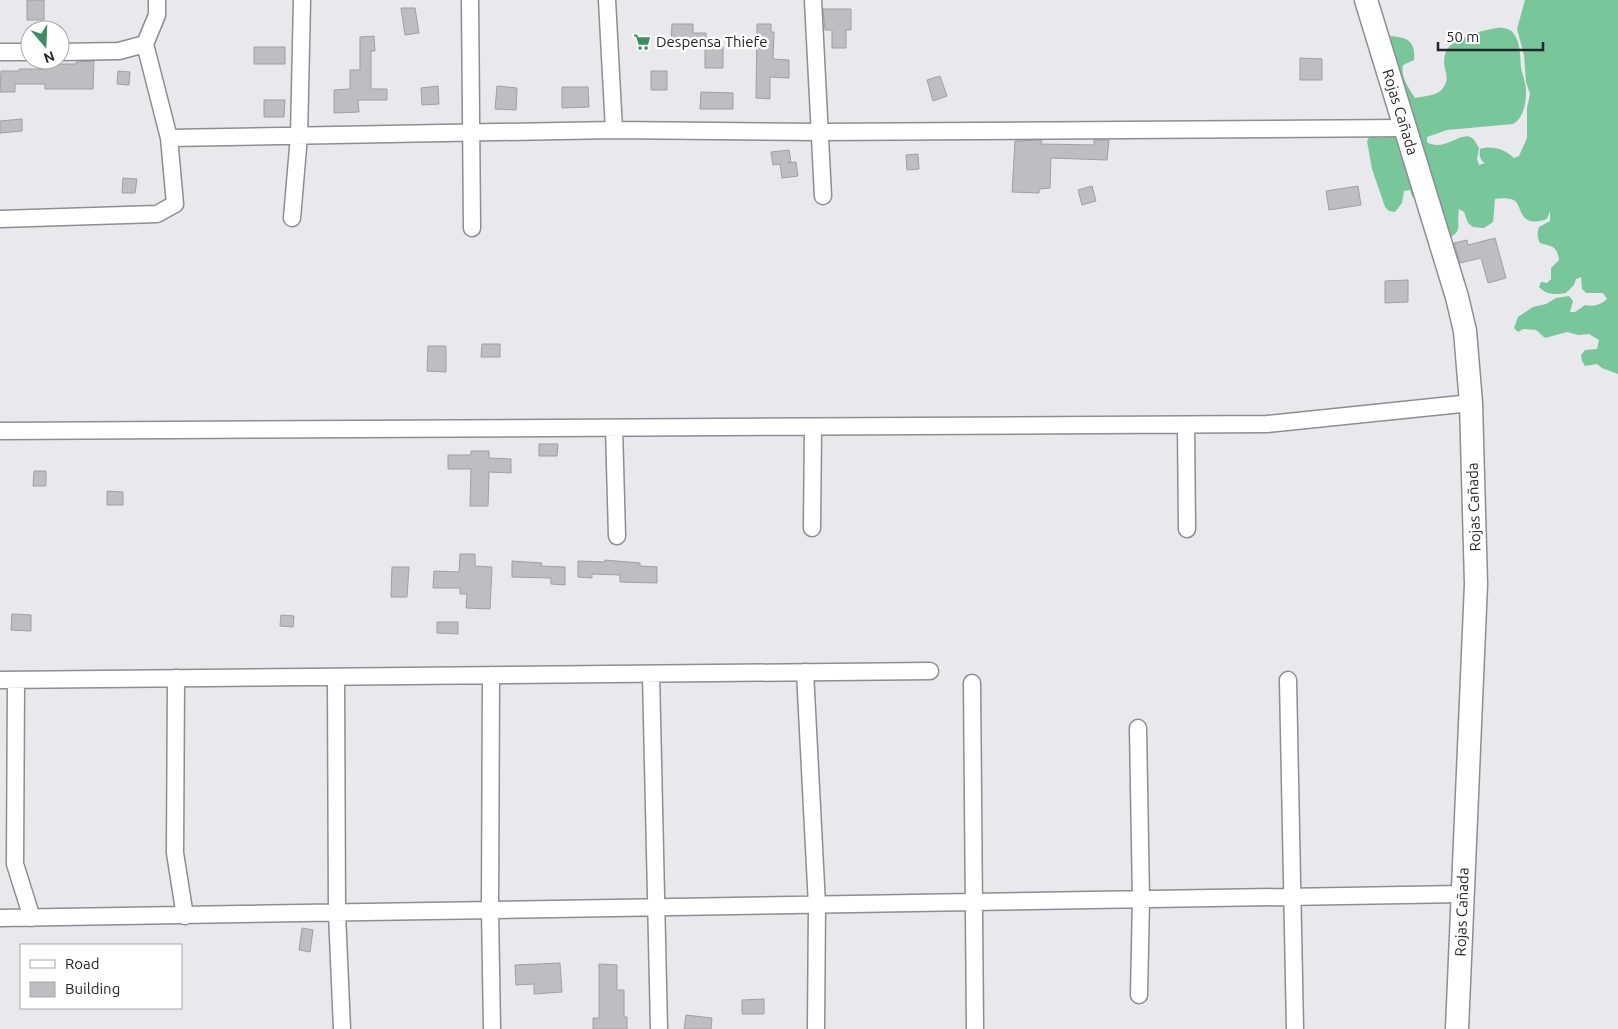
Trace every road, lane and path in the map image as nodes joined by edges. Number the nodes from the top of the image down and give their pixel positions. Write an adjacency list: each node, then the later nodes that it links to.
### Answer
1 (157, 0): 7 (street)
2 (302, 0): 15 (street)
3 (470, 0): 14 (street)
4 (607, 0): 12 (street)
5 (813, 0): 13 (street)
6 (1366, 0): 11 (main road, Rojas Cañada)
7 (145, 44): 10 (street); 16 (street)
8 (0, 52): 9 (street)
9 (20, 52)
10 (70, 52)
11 (1405, 128): 13 (street); 21 (main road, Rojas Cañada)
12 (614, 130): 13 (street); 14 (street)
13 (820, 132): 17 (street)
14 (471, 133): 15 (street); 20 (street)
15 (298, 136): 16 (street); 18 (street)
16 (169, 138): 19 (street)
17 (823, 196)
18 (292, 218)
19 (0, 219)
20 (472, 228)
21 (1471, 403): 22 (street); 39 (main road, Rojas Cañada)
22 (1186, 424): 23 (street); 27 (street)
23 (813, 427): 24 (street); 26 (street)
24 (614, 428): 25 (street); 28 (street)
25 (0, 431)
26 (812, 528)
27 (1187, 528)
28 (617, 536)
29 (930, 671): 30 (street)
30 (805, 672): 31 (street); 43 (street)
31 (651, 674): 32 (street); 44 (street)
32 (491, 675): 33 (street); 45 (street)
33 (336, 677): 34 (street); 46 (street)
34 (176, 678): 35 (street); 47 (street)
35 (8, 680): 49 (street)
36 (1288, 680): 40 (street)
37 (972, 683): 42 (street)
38 (1138, 728): 41 (street)
39 (1462, 894): 40 (street); 57 (main road, Rojas Cañada)
40 (1292, 896): 41 (street); 56 (street)
41 (1141, 899): 42 (street); 50 (street)
42 (974, 902): 43 (street); 55 (street)
43 (817, 905): 44 (street); 54 (street)
44 (656, 908): 45 (street); 53 (street)
45 (490, 910): 46 (street); 52 (street)
46 (338, 913): 47 (street); 51 (street)
47 (185, 916): 49 (street)
48 (0, 918): 49 (street)
49 (32, 918)
50 (1138, 995)
51 (342, 1029)
52 (492, 1029)
53 (659, 1029)
54 (816, 1029)
55 (975, 1029)
56 (1295, 1029)
57 (1458, 1029)

